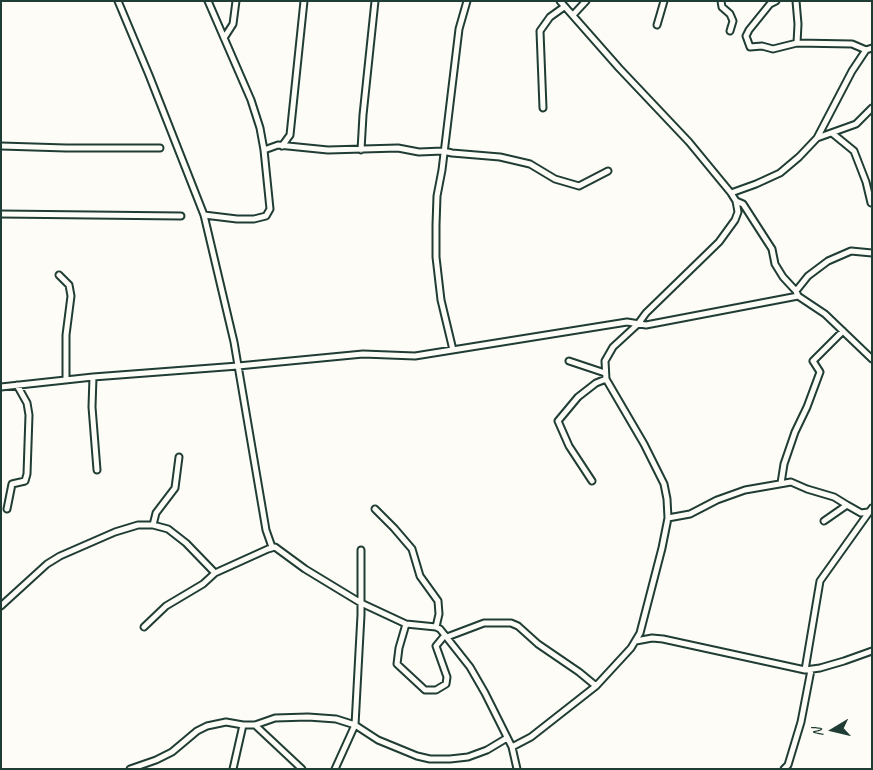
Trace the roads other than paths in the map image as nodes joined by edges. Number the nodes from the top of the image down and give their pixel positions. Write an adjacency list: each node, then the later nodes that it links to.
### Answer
1 (118, 1): 36 (street)
2 (208, 1): 17 (street)
3 (236, 1): 17 (street)
4 (304, 1): 25 (street)
5 (375, 1): 28 (street)
6 (466, 1): 29 (street)
7 (560, 1): 13 (street)
8 (586, 1): 14 (street)
9 (664, 1): 15 (street)
10 (721, 1): 16 (street)
11 (776, 1): 18 (street)
12 (796, 1): 18 (street)
13 (564, 7): 14 (street); 20 (street)
14 (573, 15): 31 (street)
15 (657, 25)
16 (730, 30)
17 (224, 38): 27 (street)
18 (797, 43): 19 (street)
19 (869, 49): 23 (street)
20 (543, 108)
21 (872, 108): 22 (street)
22 (832, 133): 23 (street); 32 (street)
23 (817, 138): 31 (street)
24 (1, 146): 26 (street)
25 (282, 146): 27 (street); 28 (street)
26 (160, 148)
27 (264, 150): 36 (street)
28 (361, 150): 29 (street)
29 (443, 151): 30 (street); 45 (street)
30 (608, 171)
31 (731, 193): 33 (street)
32 (871, 195): 34 (street)
33 (736, 201): 40 (street); 41 (street)
34 (871, 203)
35 (1, 214): 37 (street)
36 (204, 215): 48 (street)
37 (181, 216)
38 (872, 253): 40 (street)
39 (59, 275): 51 (street)
40 (797, 293): 43 (street); 44 (street)
41 (646, 313): 42 (street); 43 (street)
42 (638, 324): 43 (street); 45 (street); 49 (street)
43 (653, 324)
44 (843, 331): 46 (street); 57 (street)
45 (453, 350): 48 (street)
46 (872, 359)
47 (569, 361): 49 (street)
48 (238, 366): 50 (street); 65 (street)
49 (606, 376): 56 (street); 62 (street)
50 (92, 377): 51 (street); 55 (street)
51 (66, 379): 52 (street)
52 (17, 385): 53 (street); 59 (street)
53 (1, 387)
54 (179, 457): 64 (street)
55 (97, 470)
56 (592, 481)
57 (781, 483): 58 (street); 62 (street)
58 (847, 505): 61 (street); 63 (street)
59 (7, 509)
60 (375, 509): 71 (street)
61 (870, 510): 76 (street)
62 (668, 518): 74 (street)
63 (824, 521)
64 (153, 524): 67 (street); 69 (street)
65 (272, 547): 67 (street); 68 (street)
66 (361, 550): 68 (street)
67 (215, 573): 72 (street)
68 (361, 603): 70 (street); 80 (street)
69 (1, 606)
70 (406, 624): 71 (street); 73 (street)
71 (436, 626): 73 (street)
72 (144, 627)
73 (446, 636): 77 (street); 81 (street)
74 (636, 641): 76 (street); 77 (street)
75 (872, 651): 76 (street)
76 (808, 670): 88 (street)
77 (596, 686): 82 (street)
78 (243, 725): 79 (street); 83 (street); 84 (street)
79 (255, 725): 80 (street); 85 (street)
80 (356, 725): 81 (street); 86 (street)
81 (508, 738): 82 (street)
82 (512, 747): 87 (street)
83 (130, 769)
84 (233, 769)
85 (302, 769)
86 (335, 769)
87 (517, 769)
88 (784, 769)

